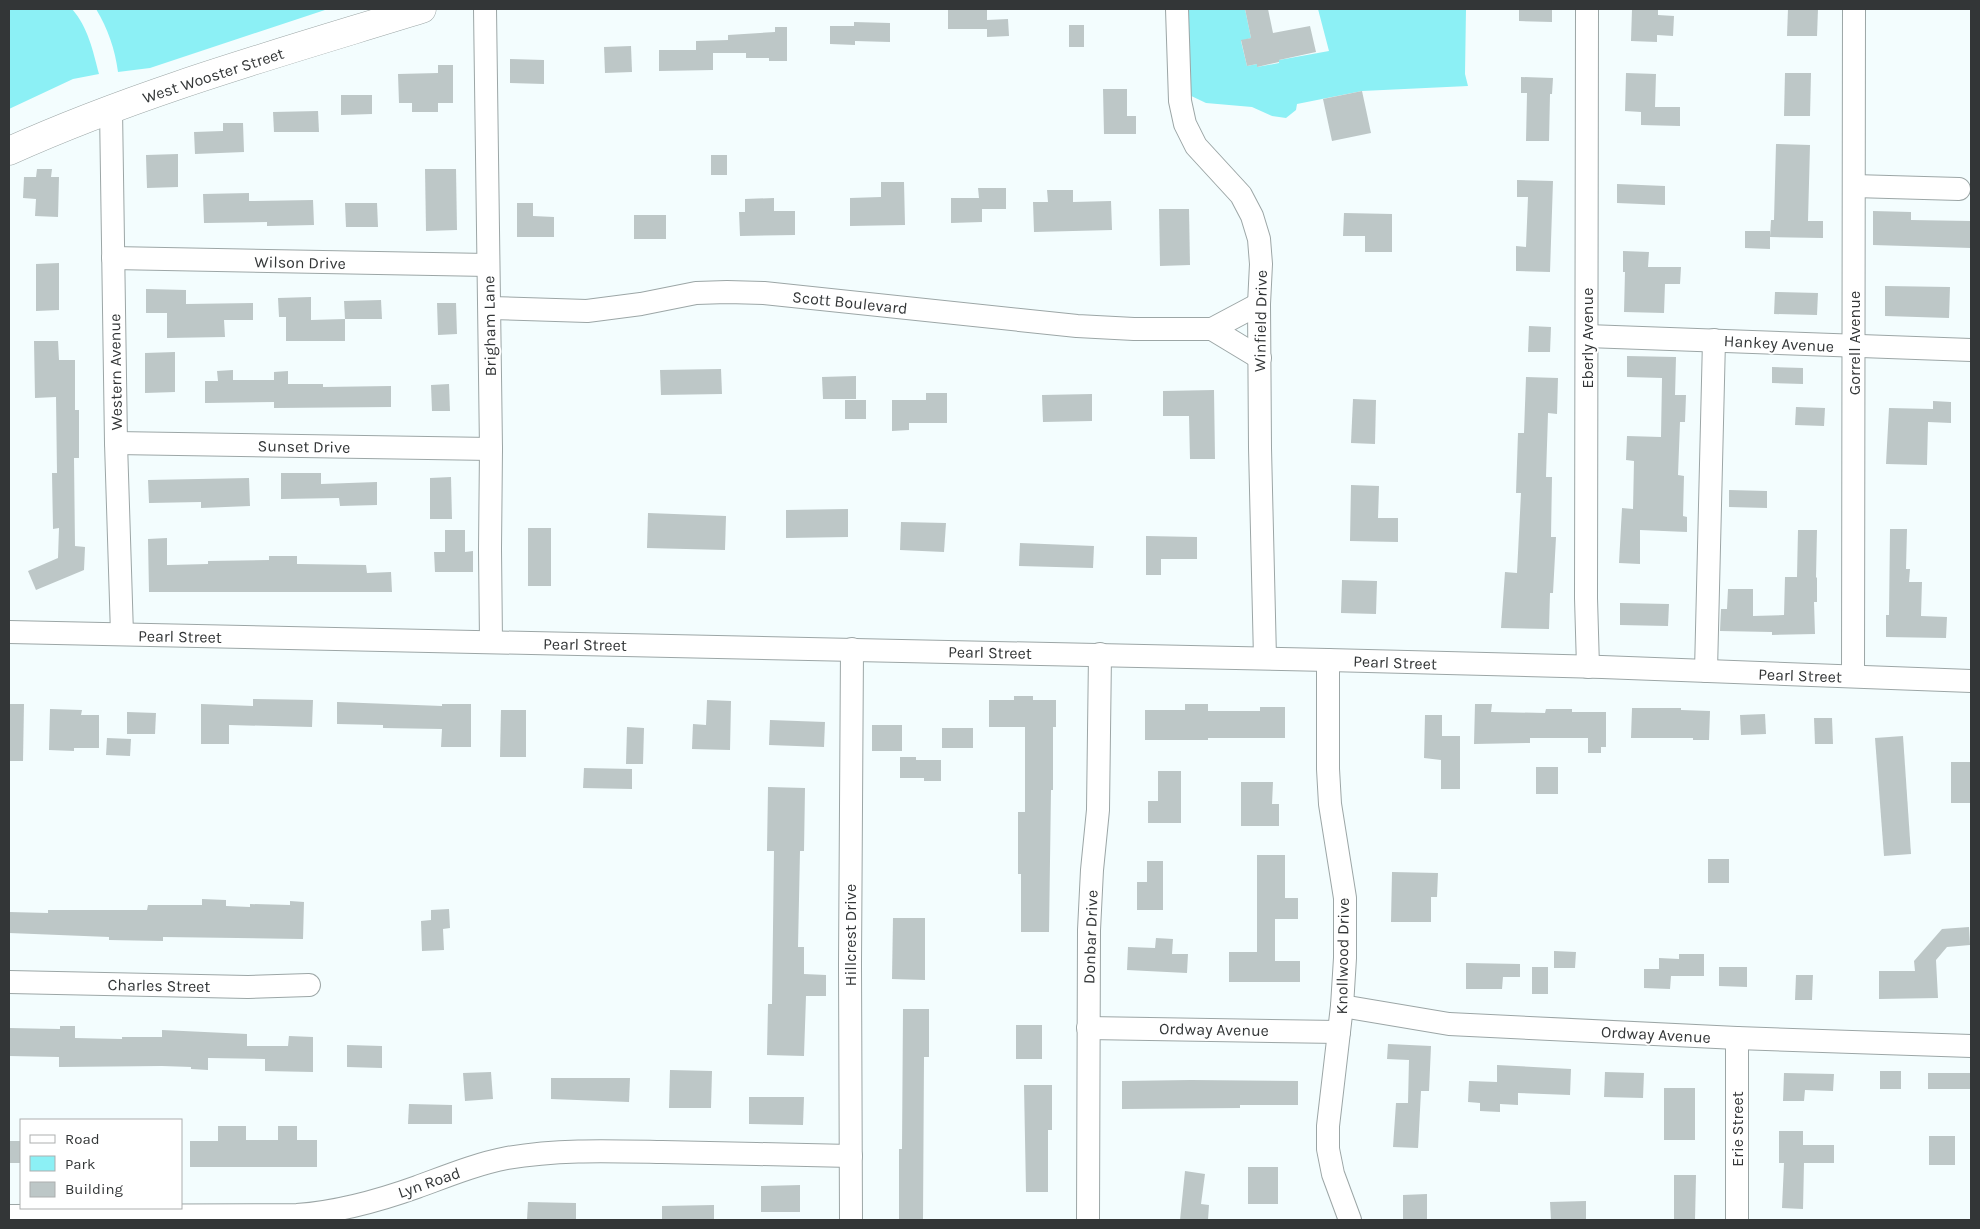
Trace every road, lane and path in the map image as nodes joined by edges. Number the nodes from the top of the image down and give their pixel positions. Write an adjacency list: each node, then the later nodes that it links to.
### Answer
1 (422, 9): 6 (main road, West Wooster Street)
2 (485, 9): 11 (street, Brigham Lane)
3 (1177, 9): 12 (street, Winfield Drive)
4 (1587, 9): 15 (street, Eberly Avenue)
5 (1854, 9): 8 (street, Gorrell Avenue)
6 (111, 109): 7 (main road, West Wooster Street); 10 (street, Western Avenue)
7 (9, 151)
8 (1854, 186): 9 (street); 17 (street, Gorrell Avenue)
9 (1959, 189)
10 (113, 258): 11 (street, Wilson Drive); 20 (street, Western Avenue)
11 (488, 265): 13 (street, Brigham Lane)
12 (1259, 304): 14 (street, Scott Boulevard); 19 (street, Winfield Drive)
13 (490, 308): 14 (street, Scott Boulevard); 21 (street, Brigham Lane)
14 (1212, 329): 19 (street)
15 (1587, 336): 16 (street, Hankey Avenue); 29 (street, Eberly Avenue)
16 (1714, 340): 17 (street, Hankey Avenue); 30 (street)
17 (1854, 347): 18 (street, Hankey Avenue); 31 (street, Gorrell Avenue)
18 (1971, 350)
19 (1260, 358): 27 (street, Winfield Drive)
20 (116, 443): 21 (street, Sunset Drive); 23 (street, Western Avenue)
21 (491, 450): 24 (street, Brigham Lane)
22 (9, 632): 23 (street, Pearl Street)
23 (122, 634): 24 (street, Pearl Street)
24 (491, 642): 25 (street, Pearl Street)
25 (852, 649): 26 (street, Pearl Street); 40 (street, Hillcrest Drive)
26 (1100, 654): 27 (street, Pearl Street); 36 (street, Donbar Drive)
27 (1265, 658): 28 (street, Pearl Street)
28 (1328, 660): 29 (street, Pearl Street); 35 (street, Knollwood Drive)
29 (1588, 668): 30 (street, Pearl Street)
30 (1706, 672): 31 (street, Pearl Street)
31 (1853, 676): 32 (street, Pearl Street)
32 (1971, 680)
33 (9, 982): 34 (street, Charles Street)
34 (309, 985)
35 (1342, 1006): 37 (street, Knollwood Drive); 38 (street, Ordway Avenue)
36 (1088, 1028): 37 (street, Ordway Avenue); 43 (street, Donbar Drive)
37 (1339, 1032): 44 (street, Knollwood Drive)
38 (1737, 1038): 39 (street, Ordway Avenue); 45 (street, Erie Street)
39 (1971, 1046)
40 (851, 1156): 41 (street, Lyn Road); 42 (street, Hillcrest Drive)
41 (9, 1216)
42 (851, 1220)
43 (1088, 1220)
44 (1350, 1220)
45 (1737, 1220)

